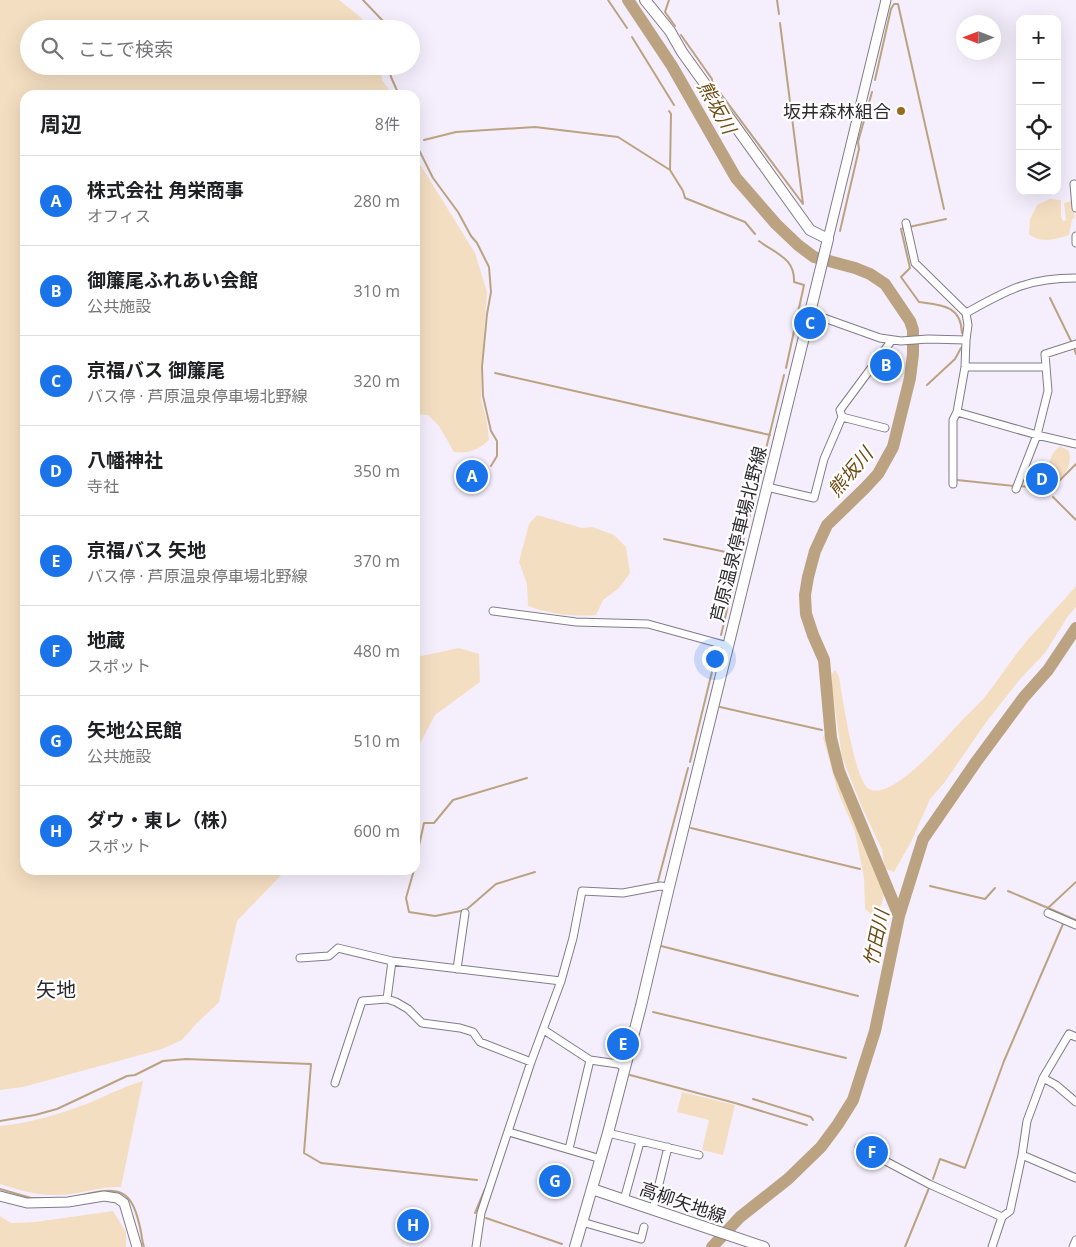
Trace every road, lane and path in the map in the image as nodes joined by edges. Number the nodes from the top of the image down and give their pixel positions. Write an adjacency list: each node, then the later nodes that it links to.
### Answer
1 (644, 0): 7 (main road)
2 (886, 0): 7 (street)
3 (1074, 184): 4 (street)
4 (1076, 208)
5 (906, 223): 11 (street)
6 (1076, 236): 8 (street)
7 (828, 239): 10 (main road, 芦原温泉停車場北野線)
8 (1076, 243)
9 (1076, 278): 11 (street)
10 (810, 312): 12 (street); 23 (main road, 芦原温泉停車場北野線)
11 (966, 313): 13 (street)
12 (892, 340): 13 (street); 18 (street)
13 (966, 340): 15 (street)
14 (1076, 344): 16 (street)
15 (965, 367): 16 (street); 17 (street)
16 (1045, 367): 20 (street)
17 (957, 412): 20 (street); 22 (street)
18 (842, 417): 19 (street); 23 (street)
19 (886, 428)
20 (1037, 435): 21 (street); 24 (street)
21 (1076, 444)
22 (953, 484)
23 (767, 487): 26 (main road, 芦原温泉停車場北野線)
24 (1016, 489)
25 (494, 611): 26 (street)
26 (728, 646): 27 (main road, 芦原温泉停車場北野線)
27 (668, 887): 34 (street); 40 (main road, 芦原温泉停車場北野線)
28 (465, 913): 33 (street)
29 (1048, 914): 30 (street)
30 (1076, 925)
31 (300, 958): 32 (street)
32 (392, 961): 33 (street); 35 (street)
33 (456, 969): 34 (street)
34 (561, 981): 36 (street)
35 (387, 999): 39 (street); 42 (street)
36 (544, 1030): 38 (street); 39 (street)
37 (1076, 1037): 41 (street)
38 (590, 1060): 40 (street); 49 (street)
39 (531, 1062): 44 (street)
40 (625, 1068): 45 (main road, 芦原温泉停車場北野線)
41 (1043, 1078): 43 (street); 51 (street)
42 (335, 1083)
43 (1076, 1102)
44 (508, 1132): 49 (street); 63 (street)
45 (608, 1133): 46 (street); 52 (main road, 芦原温泉停車場北野線)
46 (640, 1142): 47 (street); 56 (street)
47 (668, 1147): 50 (street); 57 (street)
48 (859, 1147): 58 (street)
49 (570, 1149): 52 (street)
50 (699, 1155)
51 (1022, 1155): 53 (street); 58 (street)
52 (601, 1159): 54 (main road, 芦原温泉停車場北野線)
53 (1076, 1178)
54 (592, 1189): 56 (main road, 高柳矢地線); 59 (main road, 芦原温泉停車場北野線)
55 (0, 1196): 62 (street)
56 (624, 1200): 57 (main road, 高柳矢地線)
57 (653, 1209): 65 (main road, 高柳矢地線)
58 (1002, 1217): 66 (street)
59 (582, 1222): 60 (street); 64 (main road, 芦原温泉停車場北野線)
60 (644, 1228)
61 (1076, 1240): 67 (street)
62 (137, 1247)
63 (476, 1247)
64 (575, 1247)
65 (764, 1247)
66 (992, 1247)
67 (1073, 1247)

